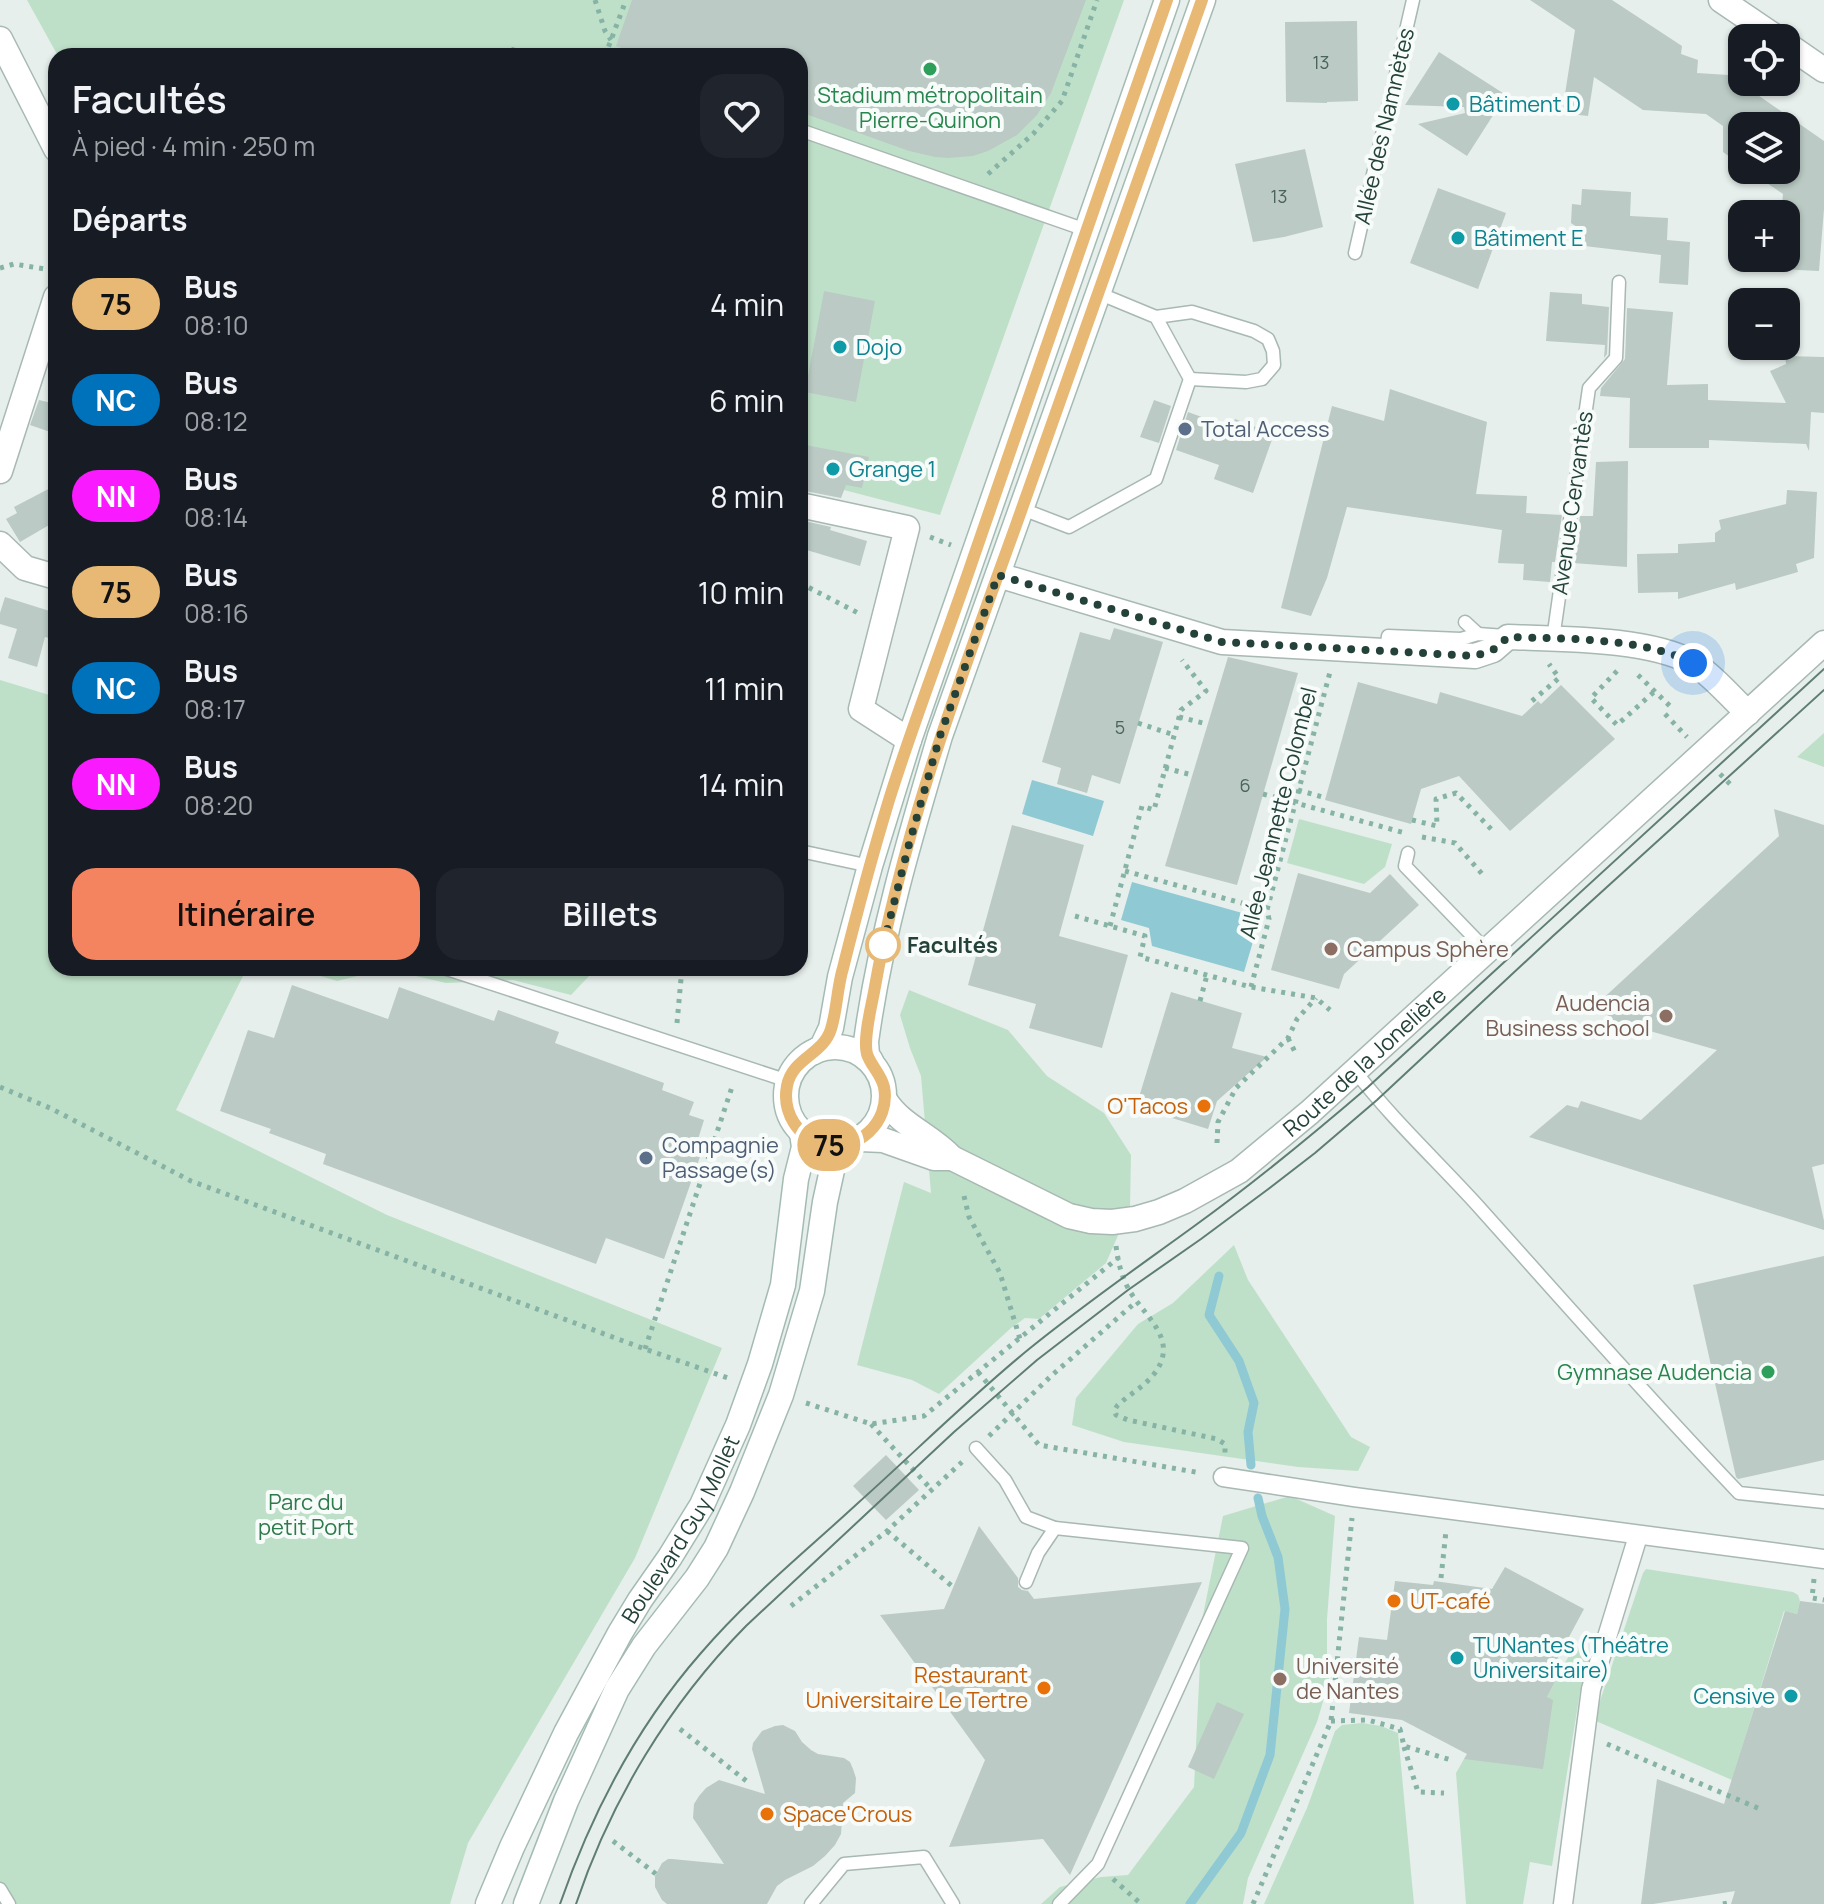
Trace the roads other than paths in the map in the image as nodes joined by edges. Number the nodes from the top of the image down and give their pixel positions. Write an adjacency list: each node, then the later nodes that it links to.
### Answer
1 (1167, 0): 11 (main road)
2 (1203, 0): 14 (main road)
3 (1413, 0): 12 (lane, Allée des Namnètes)
4 (1730, 3): 5 (main road)
5 (1758, 24)
6 (0, 39): 9 (main road)
7 (1800, 54): 8 (main road)
8 (1824, 70)
9 (48, 133)
10 (808, 133): 11 (lane)
11 (1086, 230): 31 (main road)
12 (1355, 253)
13 (1619, 282): 29 (lane, Avenue Cervantès)
14 (1098, 293): 15 (lane); 20 (main road)
15 (1156, 317): 17 (lane); 17 (lane)
16 (48, 322): 18 (main road)
17 (1190, 379): 20 (lane)
18 (0, 471)
19 (808, 507): 31 (main road)
20 (1022, 509): 23 (main road)
21 (0, 544): 22 (main road)
22 (48, 575)
23 (998, 575): 27 (main road); 38 (main road)
24 (1465, 622): 25 (lane)
25 (1478, 634): 26 (lane); 27 (lane)
26 (1508, 637): 27 (main road); 29 (main road)
27 (1387, 643)
28 (1824, 643): 30 (main road, Route de la Jonelière)
29 (1547, 646): 30 (main road)
30 (1748, 713): 35 (main road, Route de la Jonelière)
31 (909, 740): 34 (main road)
32 (808, 853): 34 (lane)
33 (1408, 853): 35 (lane)
34 (870, 866): 37 (main road)
35 (1487, 951): 39 (main road, Route de la Jonelière)
36 (468, 976): 40 (lane)
37 (814, 1052): 38 (main road); 40 (main road)
38 (871, 1061): 41 (main road)
39 (1355, 1071): 44 (main road, Route de la Jonelière); 47 (lane)
40 (788, 1081): 42 (main road)
41 (885, 1100): 43 (main road); 44 (main road, Route de la Jonelière)
42 (802, 1133): 43 (main road); 54 (main road, Boulevard Guy Mollet)
43 (855, 1141): 44 (main road, Route de la Jonelière); 55 (main road, Boulevard Guy Mollet)
44 (952, 1158)
45 (976, 1448): 48 (lane)
46 (1223, 1477): 49 (street)
47 (1824, 1502)
48 (1055, 1528): 51 (lane); 58 (lane)
49 (1638, 1536): 50 (street); 59 (street)
50 (1824, 1559)
51 (1026, 1582)
52 (0, 1889): 53 (lane)
53 (9, 1904)
54 (488, 1904)
55 (526, 1904)
56 (811, 1904): 57 (lane)
57 (953, 1904)
58 (1059, 1904)
59 (1563, 1904)

